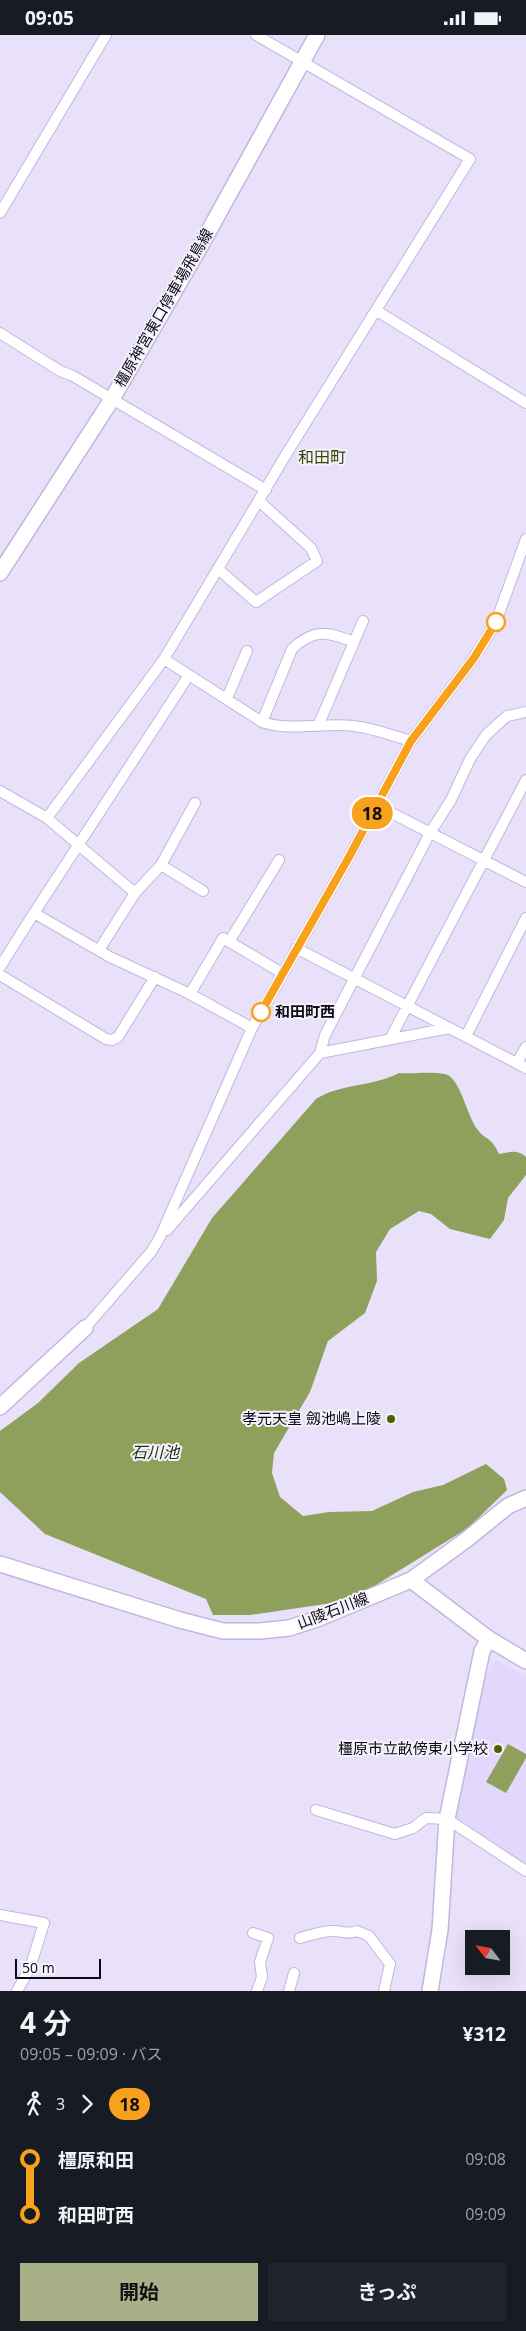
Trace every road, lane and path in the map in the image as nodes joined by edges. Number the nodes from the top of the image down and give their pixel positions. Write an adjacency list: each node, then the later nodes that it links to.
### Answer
1 (106, 35): 5 (street)
2 (256, 35): 4 (street)
3 (317, 35): 4 (main road, 橿原神宮東口停車場飛鳥線)
4 (302, 61): 6 (street); 8 (main road, 橿原神宮東口停車場飛鳥線)
5 (0, 213)
6 (376, 311): 9 (street); 10 (street)
7 (0, 333): 8 (street)
8 (112, 399): 10 (street); 14 (main road, 橿原神宮東口停車場飛鳥線)
9 (526, 403)
10 (266, 490): 11 (street)
11 (259, 501): 13 (street); 13 (street)
12 (526, 539): 24 (street)
13 (218, 569): 18 (street)
14 (0, 573)
15 (364, 621): 16 (street)
16 (354, 642): 22 (street); 23 (street)
17 (247, 651): 20 (street)
18 (164, 659): 19 (street); 29 (street)
19 (189, 675): 20 (street); 31 (street)
20 (227, 698): 22 (street)
21 (526, 712): 30 (street)
22 (262, 722): 23 (street)
23 (318, 726): 24 (street)
24 (411, 741): 28 (street)
25 (526, 779): 33 (street)
26 (0, 791): 29 (street)
27 (195, 803): 34 (street)
28 (376, 805): 30 (street); 41 (street)
29 (47, 817): 31 (street)
30 (430, 833): 33 (street); 47 (street)
31 (79, 844): 37 (street); 38 (street)
32 (279, 860): 40 (street)
33 (484, 860): 35 (street); 49 (street)
34 (161, 865): 36 (street); 37 (street)
35 (526, 882)
36 (203, 891)
37 (135, 893): 42 (street)
38 (34, 913): 42 (street); 43 (street)
39 (526, 917): 52 (street)
40 (229, 942): 44 (street); 48 (street)
41 (296, 948): 44 (street); 47 (street)
42 (98, 950): 46 (street)
43 (0, 967)
44 (282, 973): 50 (street)
45 (0, 975): 46 (street)
46 (155, 977): 48 (street)
47 (354, 979): 49 (street); 55 (street)
48 (190, 994): 50 (street)
49 (408, 1007): 51 (street); 53 (street)
50 (252, 1028): 57 (street)
51 (449, 1028): 52 (street); 53 (street)
52 (466, 1036): 56 (street)
53 (390, 1039): 55 (street)
54 (526, 1047): 56 (street)
55 (320, 1053): 57 (street)
56 (522, 1065)
57 (160, 1237): 58 (street)
58 (85, 1328): 59 (main road)
59 (0, 1407)
60 (526, 1498): 62 (main road, 山陵石川線)
61 (0, 1564): 62 (main road, 山陵石川線)
62 (411, 1580): 63 (main road)
63 (489, 1639): 64 (main road); 66 (main road)
64 (526, 1661)
65 (316, 1809): 66 (street)
66 (447, 1819): 67 (street); 76 (main road)
67 (526, 1871)
68 (0, 1915): 72 (street)
69 (253, 1933): 73 (street)
70 (300, 1938): 75 (street)
71 (294, 1973): 74 (street)
72 (18, 1991)
73 (257, 1991)
74 (288, 1991)
75 (384, 1991)
76 (430, 1991)

